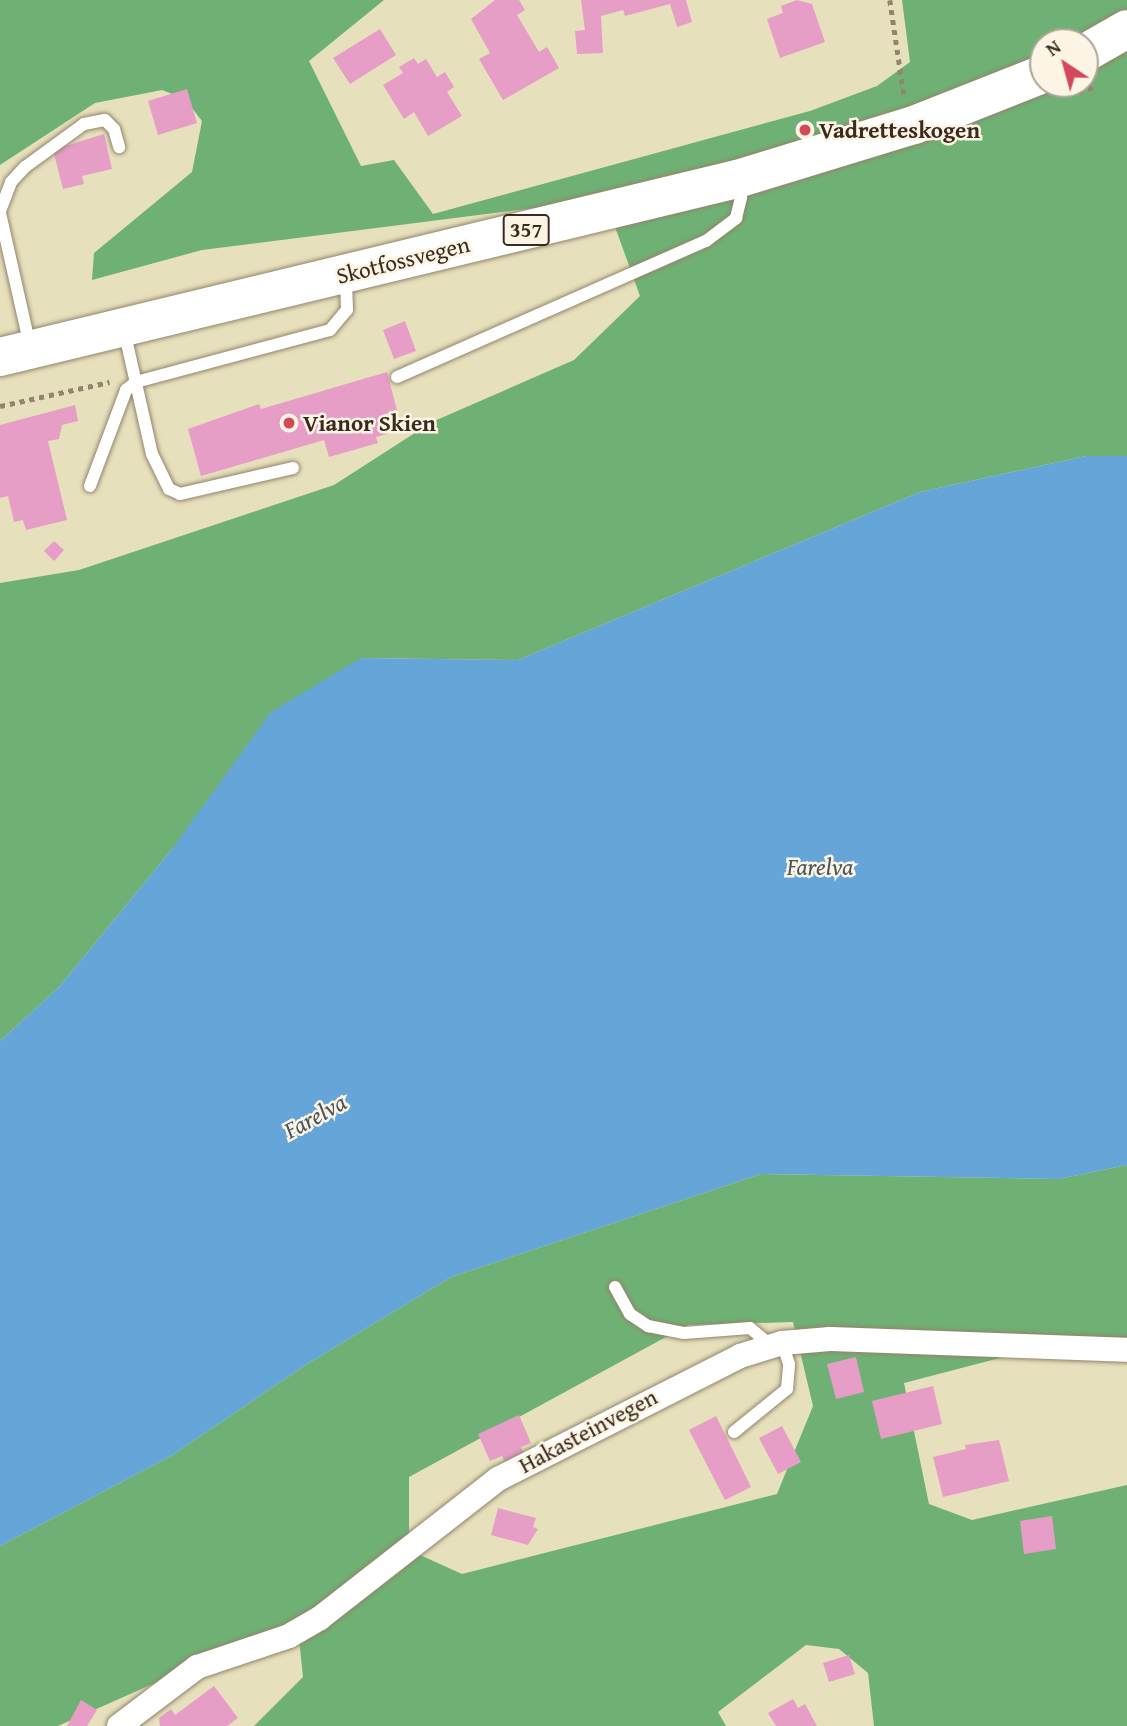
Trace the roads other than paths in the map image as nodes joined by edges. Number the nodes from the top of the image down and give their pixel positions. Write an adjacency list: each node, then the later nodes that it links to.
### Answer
1 (1127, 29): 2 (main road)
2 (1099, 45)
3 (1029, 80): 5 (main road, Skotfossvegen / 357)
4 (119, 147): 6 (lane)
5 (737, 179): 7 (main road, Skotfossvegen / 357); 10 (lane)
6 (0, 212): 9 (lane)
7 (346, 274): 8 (main road, Skotfossvegen / 357); 11 (lane)
8 (123, 327): 9 (main road, Skotfossvegen / 357); 11 (lane)
9 (15, 354)
10 (397, 377)
11 (135, 379): 12 (lane); 13 (lane)
12 (293, 468)
13 (90, 486)
14 (615, 1287): 15 (lane)
15 (776, 1344): 16 (street, Hakasteinvegen); 17 (lane); 18 (street, Hakasteinvegen)
16 (1127, 1350)
17 (734, 1432)
18 (119, 1726)

